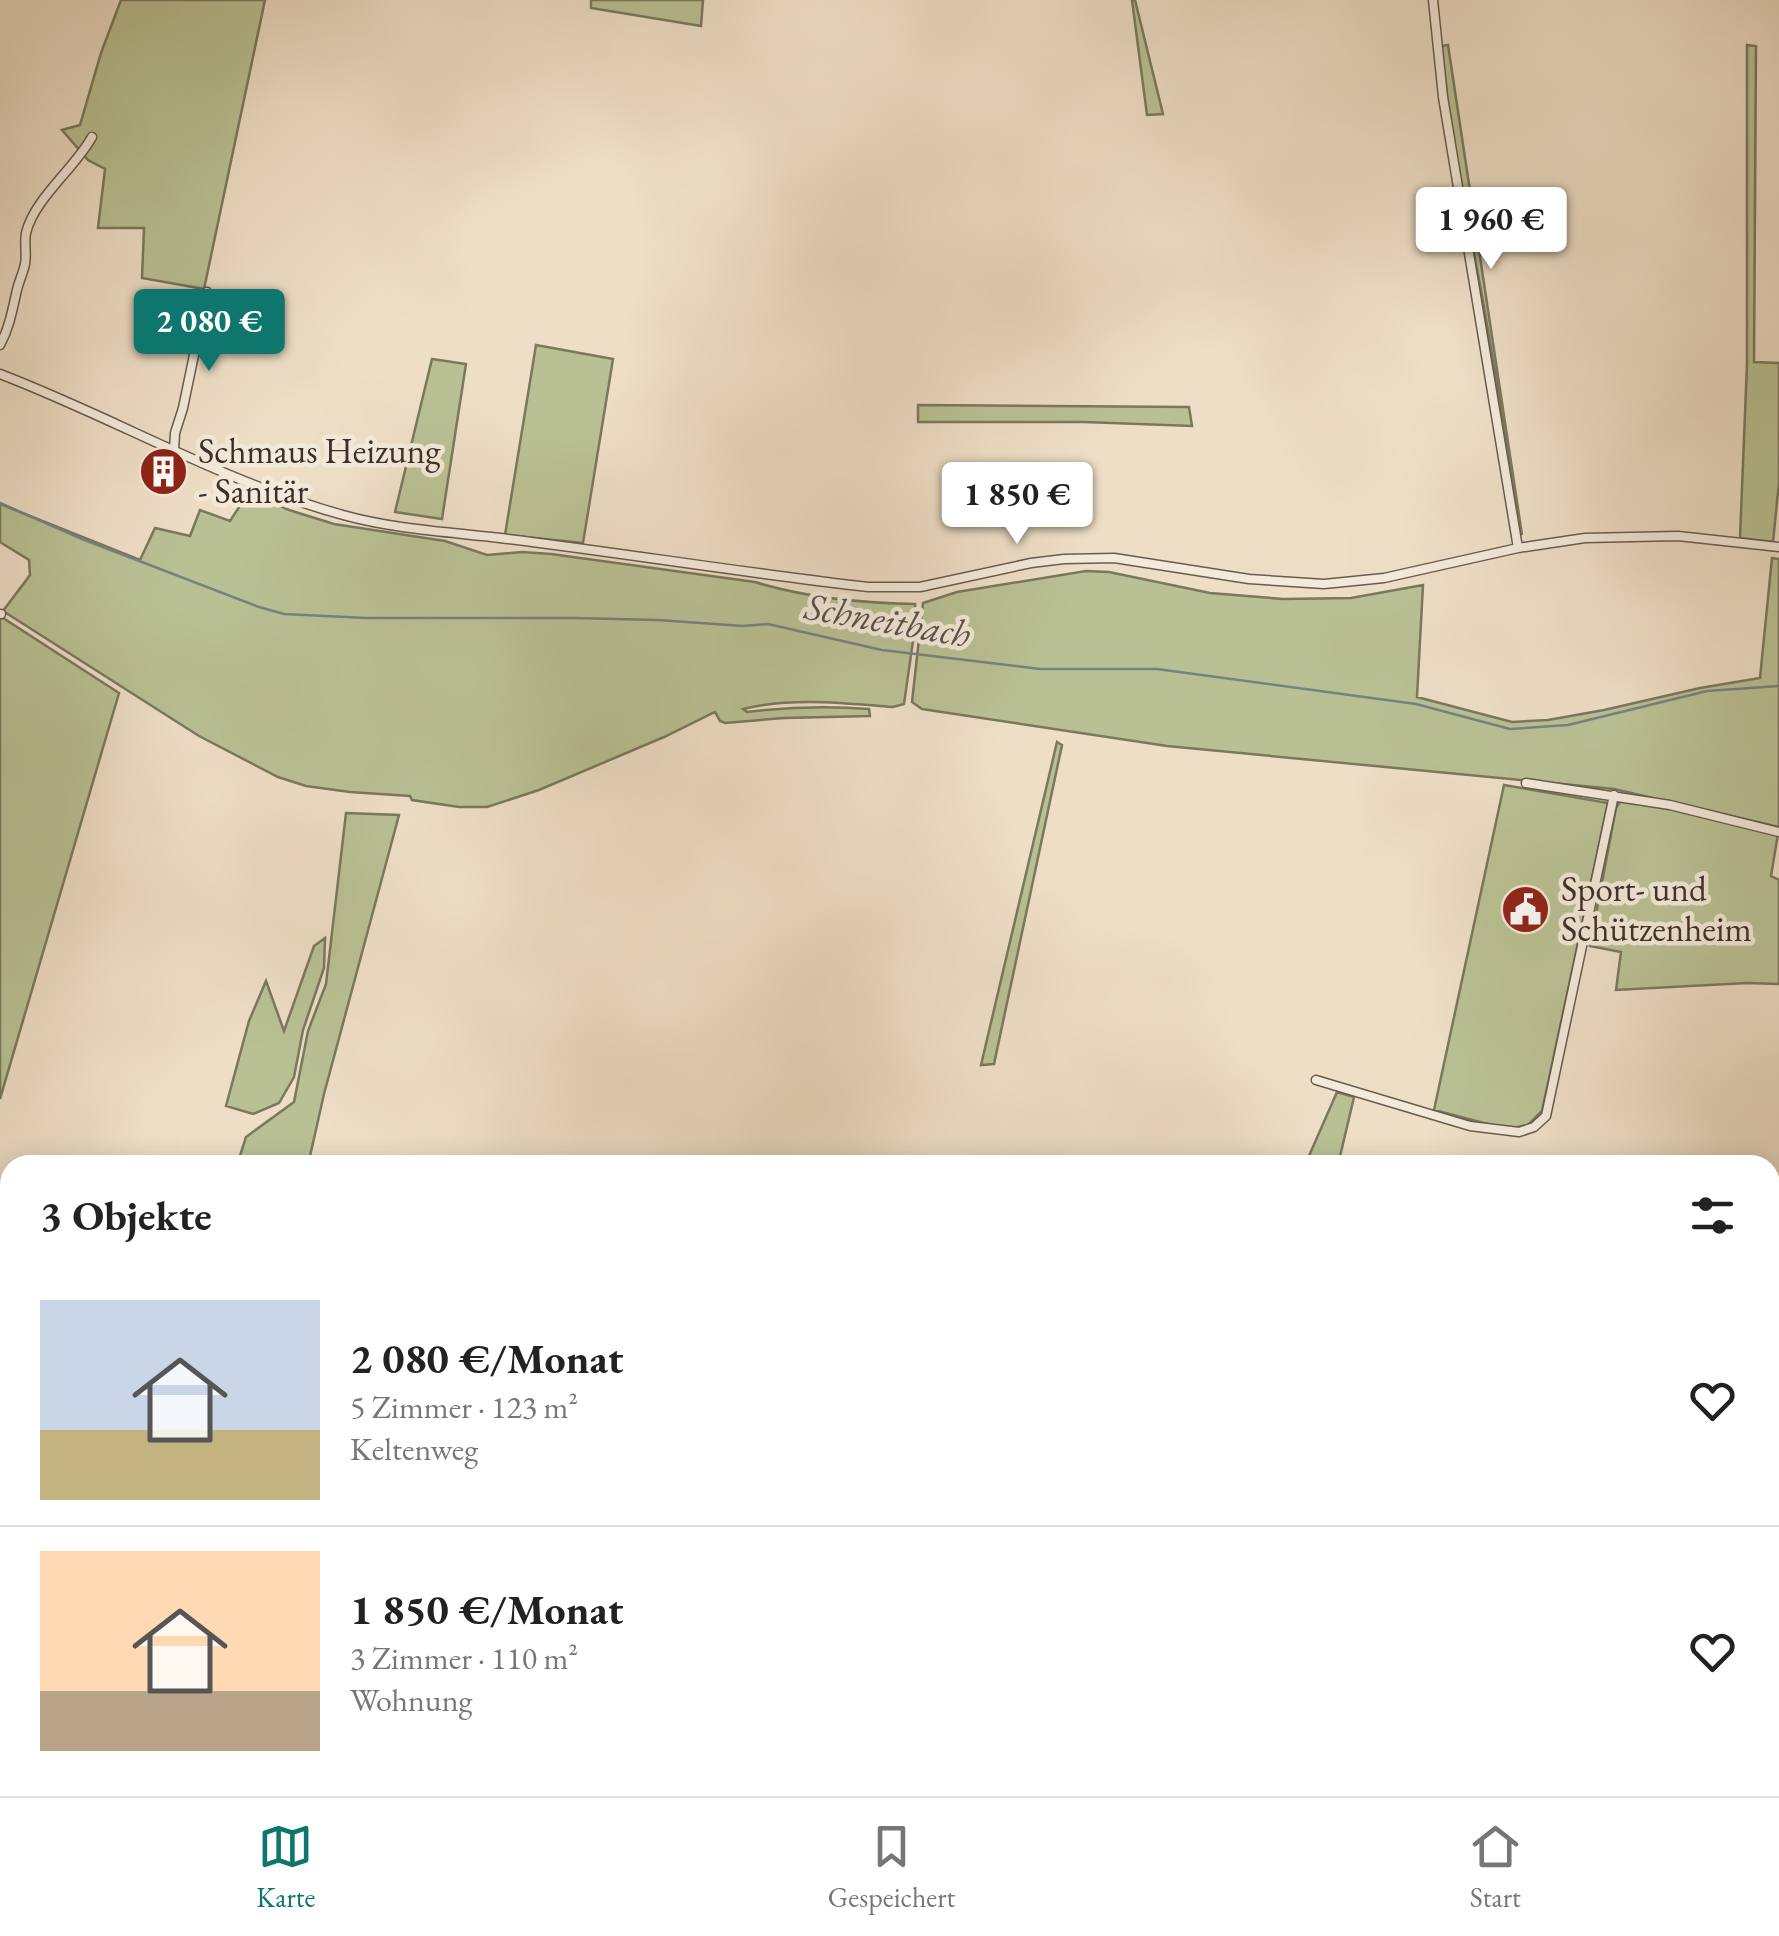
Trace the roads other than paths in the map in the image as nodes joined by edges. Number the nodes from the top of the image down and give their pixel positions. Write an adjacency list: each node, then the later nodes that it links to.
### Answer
1 (1433, 0): 8 (street)
2 (92, 137): 4 (street)
3 (207, 292): 6 (street)
4 (0, 345)
5 (0, 374): 6 (street)
6 (174, 451): 8 (street)
7 (1779, 547): 8 (street)
8 (1518, 548)
9 (1526, 783): 10 (street)
10 (1614, 795): 11 (street); 12 (street)
11 (1779, 832)
12 (1316, 1080)

